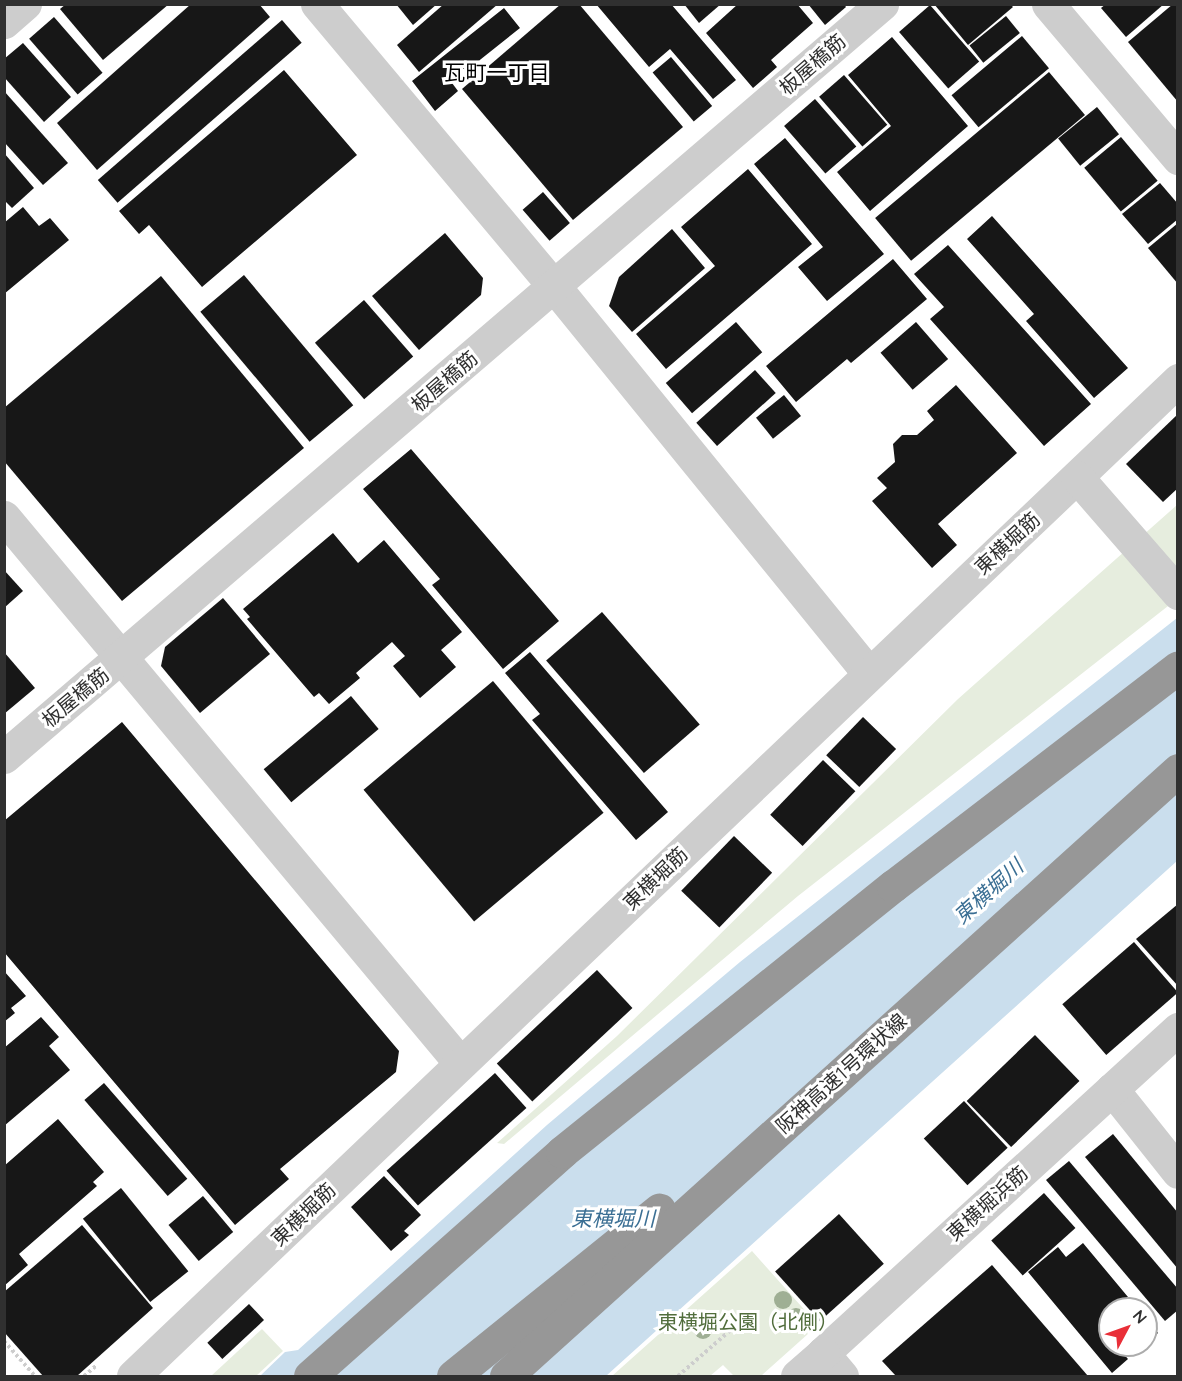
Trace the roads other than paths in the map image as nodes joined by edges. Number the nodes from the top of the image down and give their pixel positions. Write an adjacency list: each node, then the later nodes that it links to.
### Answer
1 (25, 4): 5 (street)
2 (317, 4): 7 (street)
3 (882, 4): 7 (street, 板屋橋筋)
4 (1048, 4): 6 (street)
5 (4, 22)
6 (1178, 158)
7 (554, 286): 12 (street, 板屋橋筋); 14 (street)
8 (1178, 380): 9 (street, 東横堀筋)
9 (1077, 477): 11 (street); 14 (street, 東横堀筋)
10 (4, 517): 12 (street)
11 (1178, 593)
12 (121, 658): 15 (street, 板屋橋筋); 21 (street)
13 (1178, 667): 26 (highway)
14 (869, 674): 21 (street, 東横堀筋)
15 (4, 757)
16 (1178, 770): 18 (highway, 阪神高速1号環状線)
17 (1178, 776): 18 (highway)
18 (1148, 797): 19 (highway, 阪神高速1号環状線)
19 (952, 972): 27 (highway); 28 (highway, 阪神高速1号環状線)
20 (1178, 1029): 22 (street, 東横堀浜筋)
21 (460, 1064): 25 (street, 東横堀筋)
22 (1112, 1089): 23 (street); 24 (street, 東横堀浜筋)
23 (1178, 1172)
24 (833, 1365): 29 (street, 東横堀浜筋)
25 (133, 1377)
26 (310, 1377)
27 (453, 1377)
28 (506, 1377)
29 (796, 1377)

